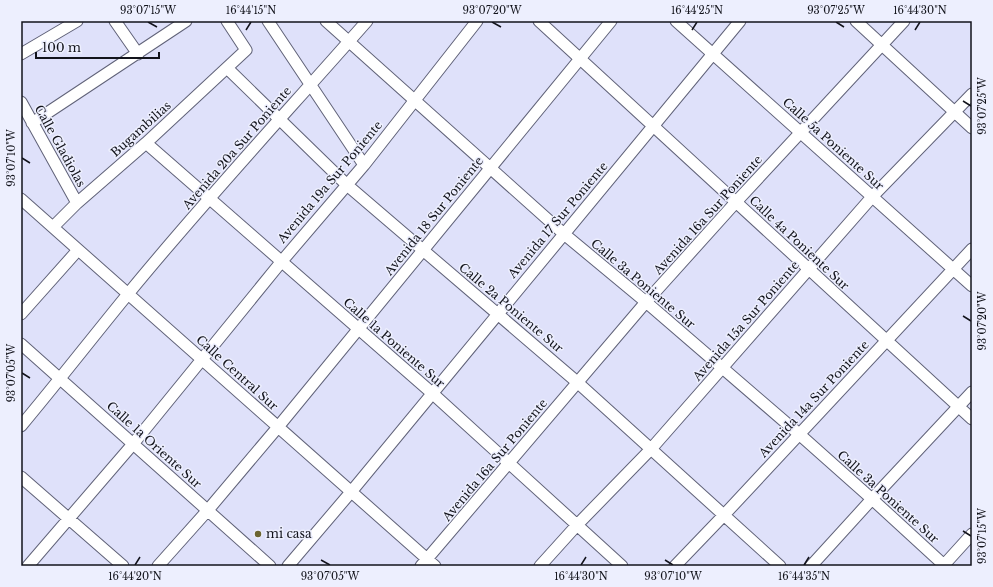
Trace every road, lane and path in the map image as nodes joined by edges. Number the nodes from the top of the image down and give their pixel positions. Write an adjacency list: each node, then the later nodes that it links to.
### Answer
1 (77, 21): 17 (street)
2 (116, 21): 18 (street)
3 (186, 21): 18 (street)
4 (227, 21): 21 (street, Bugambilias)
5 (268, 21): 22 (street)
6 (326, 21): 15 (street, Calle 3a Poniente Sur)
7 (367, 21): 15 (street, Avenida 20a Sur Poniente)
8 (477, 21): 24 (street, Avenida 19a Sur Poniente)
9 (539, 21): 20 (street, Calle 4a Poniente Sur)
10 (611, 21): 20 (street, Avenida 18 Sur Poniente)
11 (676, 21): 19 (street, Calle 5a Poniente Sur)
12 (740, 21): 19 (street, Avenida 17 Sur Poniente)
13 (856, 21): 16 (street)
14 (904, 21): 16 (street, Avenida 16a Sur Poniente)
15 (348, 42): 22 (street, Avenida 20a Sur Poniente); 24 (street, Calle 3a Poniente Sur)
16 (882, 45): 26 (street); 31 (street, Avenida 16a Sur Poniente)
17 (21, 54)
18 (138, 54): 28 (street)
19 (713, 54): 29 (street, Avenida 17 Sur Poniente); 31 (street, Calle 5a Poniente Sur)
20 (579, 59): 29 (street, Calle 4a Poniente Sur); 34 (street, Avenida 18 Sur Poniente)
21 (226, 68): 27 (street, Calle 2a Poniente Sur); 32 (street, Bugambilias)
22 (310, 85): 27 (street, Avenida 20a Sur Poniente); 33 (street)
23 (972, 94): 26 (street, Avenida 15a Sur Poniente)
24 (414, 100): 33 (street, Avenida 19a Sur Poniente); 34 (street, Calle 3a Poniente Sur)
25 (21, 102): 28 (street, Calle Gladiolas)
26 (954, 111): 30 (street); 36 (street, Avenida 15a Sur Poniente)
27 (279, 120): 35 (street, Calle 2a Poniente Sur); 37 (street, Avenida 20a Sur Poniente)
28 (32, 123): 40 (street, Calle Gladiolas)
29 (653, 126): 39 (street, Calle 4a Poniente Sur); 42 (street, Avenida 17 Sur Poniente)
30 (972, 128)
31 (801, 133): 36 (street, Calle 5a Poniente Sur); 39 (street, Avenida 16a Sur Poniente)
32 (146, 143): 37 (street, Calle 1a Poniente Sur); 40 (street, Bugambilias)
33 (364, 165): 35 (street, Avenida 19a Sur Poniente)
34 (490, 168): 42 (street, Calle 3a Poniente Sur); 45 (street, Avenida 18 Sur Poniente)
35 (346, 185): 45 (street, Calle 2a Poniente Sur); 46 (street, Avenida 19a Sur Poniente)
36 (872, 197): 47 (street, Avenida 15a Sur Poniente); 48 (street, Calle 5a Poniente Sur)
37 (210, 198): 46 (street, Calle 1a Poniente Sur); 50 (street, Avenida 20a Sur Poniente)
38 (21, 199): 41 (street, Calle Central Sur)
39 (736, 202): 47 (street, Calle 4a Poniente Sur); 51 (street, Avenida 16a Sur Poniente)
40 (77, 203): 41 (street, Bugambilias)
41 (52, 227): 44 (street, Calle Central Sur)
42 (564, 234): 51 (street, Calle 3a Poniente Sur); 52 (street, Avenida 17 Sur Poniente)
43 (972, 249): 48 (street, Avenida 14a Sur Poniente)
44 (78, 250): 50 (street, Calle Central Sur); 53 (street)
45 (422, 251): 52 (street, Calle 2a Poniente Sur); 54 (street, Avenida 18 Sur Poniente)
46 (282, 261): 54 (street, Calle 1a Poniente Sur); 57 (street, Avenida 19a Sur Poniente)
47 (808, 268): 55 (street, Calle 4a Poniente Sur); 58 (street, Avenida 15a Sur Poniente)
48 (953, 269): 49 (street, Calle 5a Poniente Sur); 55 (street, Avenida 14a Sur Poniente)
49 (972, 286)
50 (128, 294): 57 (street, Calle Central Sur); 59 (street, Avenida 20a Sur Poniente)
51 (646, 302): 58 (street, Calle 3a Poniente Sur); 60 (street, Avenida 16a Sur Poniente)
52 (498, 313): 60 (street, Calle 2a Poniente Sur); 62 (street, Avenida 17 Sur Poniente)
53 (21, 314)
54 (358, 328): 62 (street, Calle 1a Poniente Sur); 66 (street, Avenida 18 Sur Poniente)
55 (886, 340): 63 (street, Calle 4a Poniente Sur); 67 (street, Avenida 14a Sur Poniente)
56 (21, 344): 59 (street, Calle 1a Oriente Sur)
57 (202, 359): 66 (street, Calle Central Sur); 68 (street, Avenida 19a Sur Poniente)
58 (722, 368): 67 (street, Calle 3a Poniente Sur); 69 (street, Avenida 15a Sur Poniente)
59 (60, 379): 65 (street, Avenida 20a Sur Poniente); 68 (street, Calle 1a Oriente Sur)
60 (577, 382): 69 (street, Calle 2a Poniente Sur); 70 (street, Avenida 16a Sur Poniente)
61 (972, 392): 63 (street)
62 (432, 393): 70 (street, Calle 1a Poniente Sur); 72 (street, Avenida 17 Sur Poniente)
63 (958, 406): 64 (street, Calle 4a Poniente Sur); 73 (street)
64 (972, 419)
65 (21, 426)
66 (278, 427): 72 (street, Calle Central Sur); 74 (street, Avenida 18 Sur Poniente)
67 (799, 434): 73 (street, Calle 3a Poniente Sur); 75 (street, Avenida 14a Sur Poniente)
68 (133, 444): 74 (street, Calle 1a Oriente Sur); 76 (street, Avenida 19a Sur Poniente)
69 (651, 449): 75 (street, Calle 2a Poniente Sur); 77 (street, Avenida 15a Sur Poniente)
70 (509, 464): 77 (street, Calle 1a Poniente Sur); 79 (street, Avenida 16a Sur Poniente)
71 (21, 477): 76 (street)
72 (351, 492): 79 (street, Calle Central Sur); 84 (street, Avenida 17 Sur Poniente)
73 (872, 498): 89 (street); 90 (street, Calle 3a Poniente Sur)
74 (208, 510): 82 (street, Avenida 18 Sur Poniente); 83 (street, Calle 1a Oriente Sur)
75 (724, 515): 87 (street, Avenida 14a Sur Poniente); 88 (street, Calle 2a Poniente Sur)
76 (68, 518): 80 (street, Avenida 19a Sur Poniente); 81 (street)
77 (577, 525): 85 (street, Avenida 15a Sur Poniente); 86 (street, Calle 1a Poniente Sur)
78 (972, 534): 90 (street)
79 (427, 564)
80 (28, 566)
81 (123, 566)
82 (158, 566)
83 (270, 566)
84 (288, 566)
85 (540, 566)
86 (622, 566)
87 (675, 566)
88 (780, 566)
89 (811, 566)
90 (944, 566)

